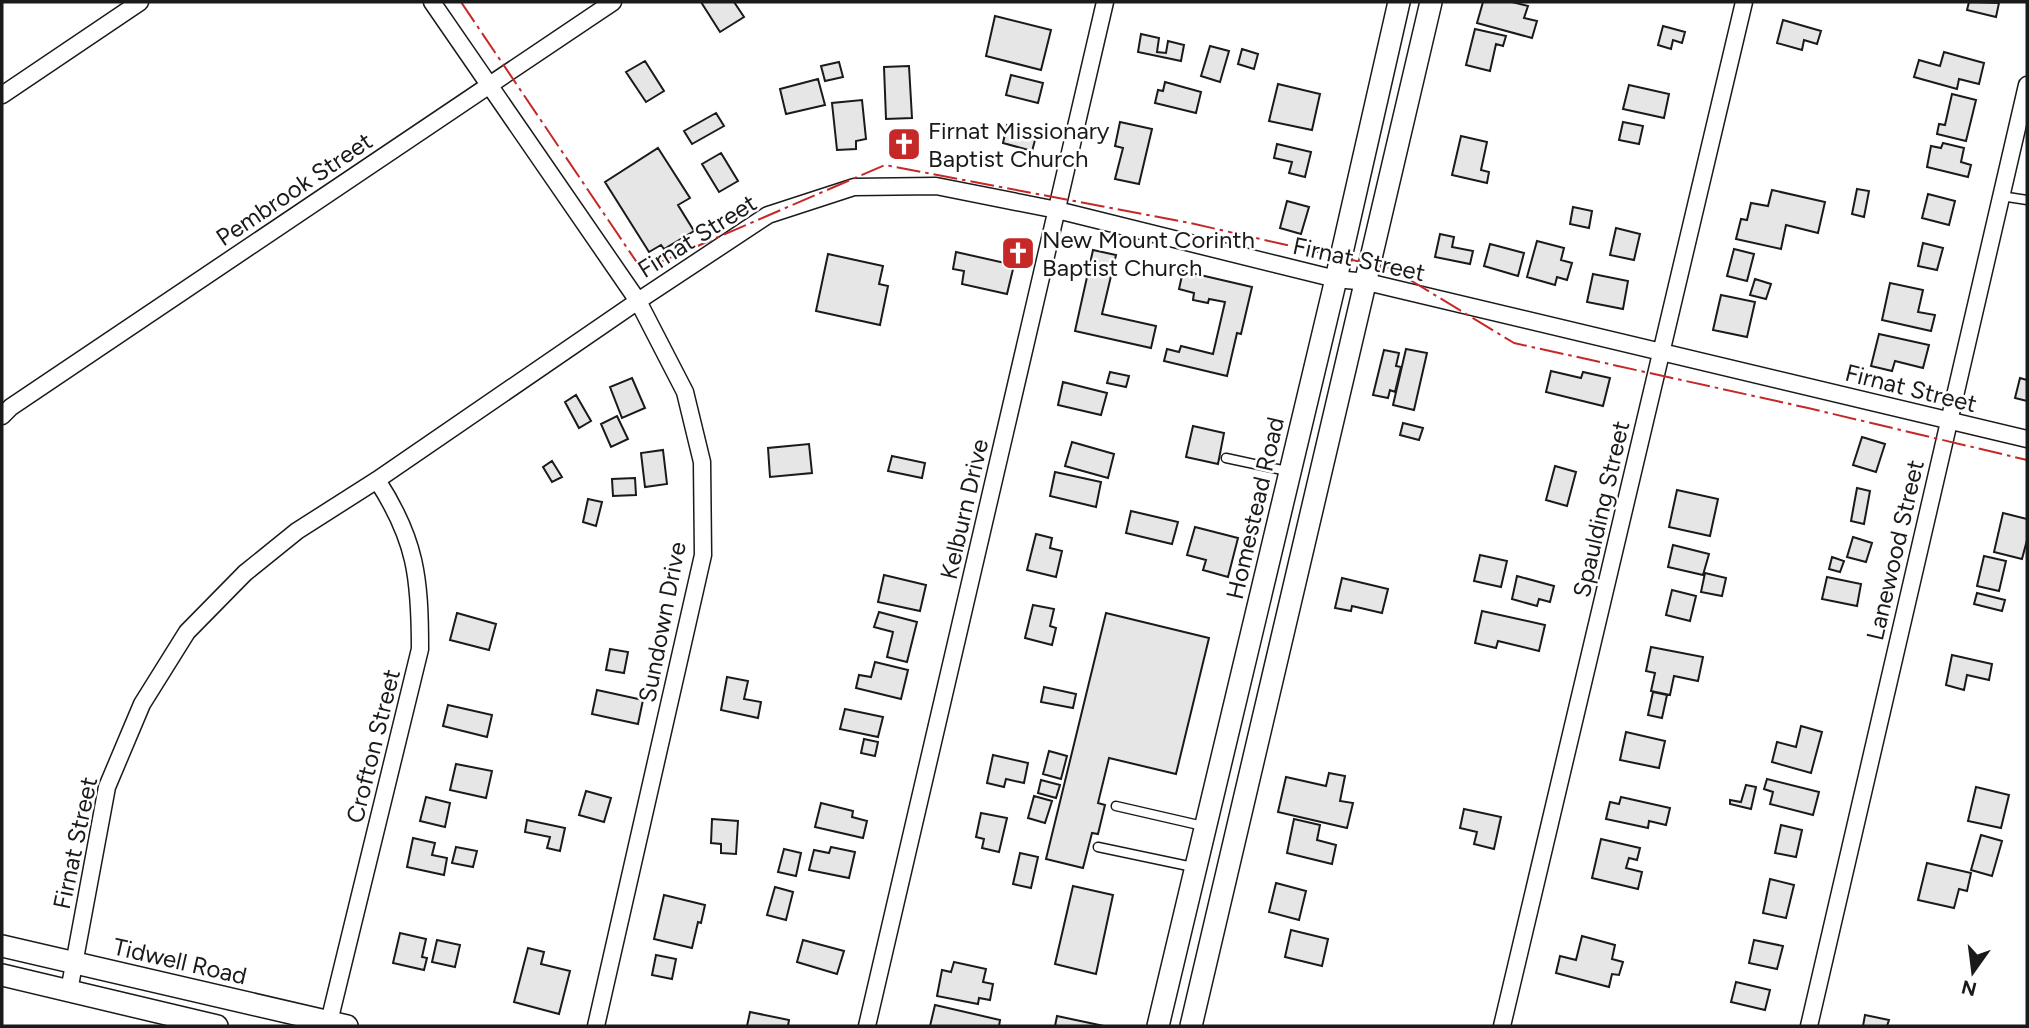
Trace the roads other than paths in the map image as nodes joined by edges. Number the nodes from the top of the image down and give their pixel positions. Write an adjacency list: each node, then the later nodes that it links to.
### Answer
1 (140, 2): 10 (street)
2 (432, 2): 8 (street, Sundown Drive)
3 (613, 2): 8 (street, Pembrook Street)
4 (1105, 2): 13 (street, Kelburn Drive)
5 (1399, 2): 14 (main road, Homestead Road)
6 (1744, 2): 17 (street, Spaulding Street)
7 (1424, 3): 15 (main road)
8 (490, 85): 16 (street, Sundown Drive); 18 (street, Pembrook Street)
9 (2027, 85): 11 (street, Lanewood Street)
10 (2, 95)
11 (2001, 196): 12 (lane); 19 (street, Lanewood Street)
12 (2027, 200)
13 (1057, 210): 14 (street, Firnat Street); 16 (street, Firnat Street); 39 (street, Kelburn Drive)
14 (1336, 279): 15 (street, Firnat Street); 22 (main road, Homestead Road)
15 (1367, 282): 17 (street, Firnat Street); 25 (main road)
16 (638, 301): 23 (street, Firnat Street); 38 (street, Sundown Drive)
17 (1661, 353): 19 (street, Firnat Street); 42 (street, Spaulding Street)
18 (2, 416)
19 (1948, 421): 20 (street, Firnat Street); 43 (street, Lanewood Street)
20 (2027, 439)
21 (1226, 458): 22 (lane)
22 (1290, 472): 24 (main road, Homestead Road)
23 (377, 480): 31 (street, Firnat Street); 36 (street, Crofton Street)
24 (1230, 723): 25 (main road); 27 (main road, Homestead Road)
25 (1262, 726): 34 (main road)
26 (1116, 806): 27 (lane)
27 (1206, 827): 29 (main road, Homestead Road)
28 (1098, 848): 29 (lane)
29 (1196, 868): 32 (main road, Homestead Road)
30 (2, 946): 31 (main road, Tidwell Road)
31 (74, 964): 35 (street, Firnat Street); 36 (main road, Tidwell Road)
32 (1172, 968): 34 (main road); 40 (main road, Homestead Road)
33 (2, 975): 35 (main road)
34 (1203, 978): 41 (main road)
35 (69, 991): 37 (main road)
36 (335, 1025)
37 (216, 1026)
38 (596, 1026)
39 (867, 1026)
40 (1158, 1026)
41 (1191, 1026)
42 (1502, 1026)
43 (1809, 1026)

